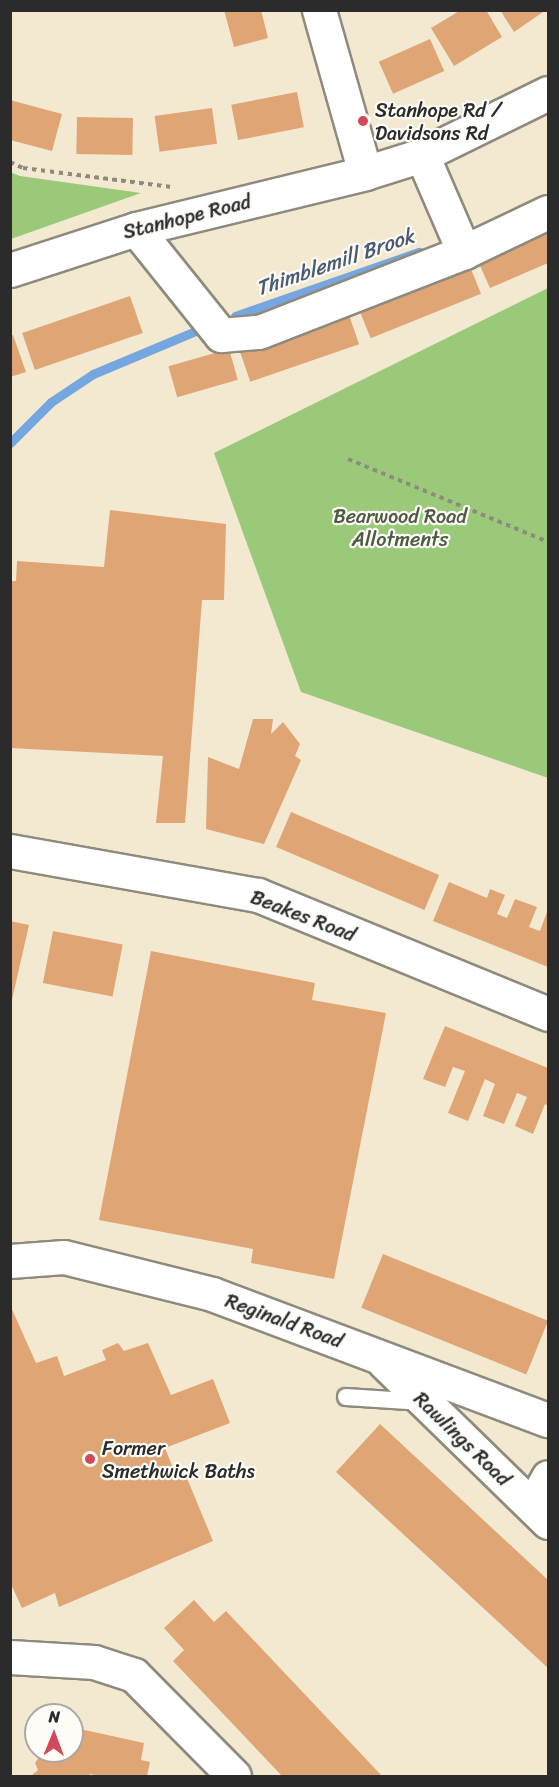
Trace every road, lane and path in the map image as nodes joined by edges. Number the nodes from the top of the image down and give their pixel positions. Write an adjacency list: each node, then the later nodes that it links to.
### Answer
1 (319, 10): 5 (street)
2 (549, 93): 3 (street, Stanhope Road)
3 (422, 155): 5 (street, Stanhope Road); 9 (street)
4 (10, 162): 7 (path)
5 (366, 173): 7 (street, Stanhope Road)
6 (549, 212): 9 (street)
7 (195, 214): 8 (street, Stanhope Road)
8 (136, 229): 9 (street); 10 (street, Stanhope Road)
9 (464, 252)
10 (10, 270)
11 (348, 459): 12 (path)
12 (549, 542)
13 (10, 851): 14 (street, Beakes Road)
14 (549, 1014)
15 (10, 1261): 16 (street, Reginald Road)
16 (377, 1355): 18 (street, Rawlings Road); 19 (street, Reginald Road)
17 (346, 1397): 18 (lane)
18 (423, 1402): 21 (street, Rawlings Road)
19 (549, 1420)
20 (549, 1477): 21 (street)
21 (540, 1514)
22 (10, 1657): 23 (street)
23 (234, 1776)

